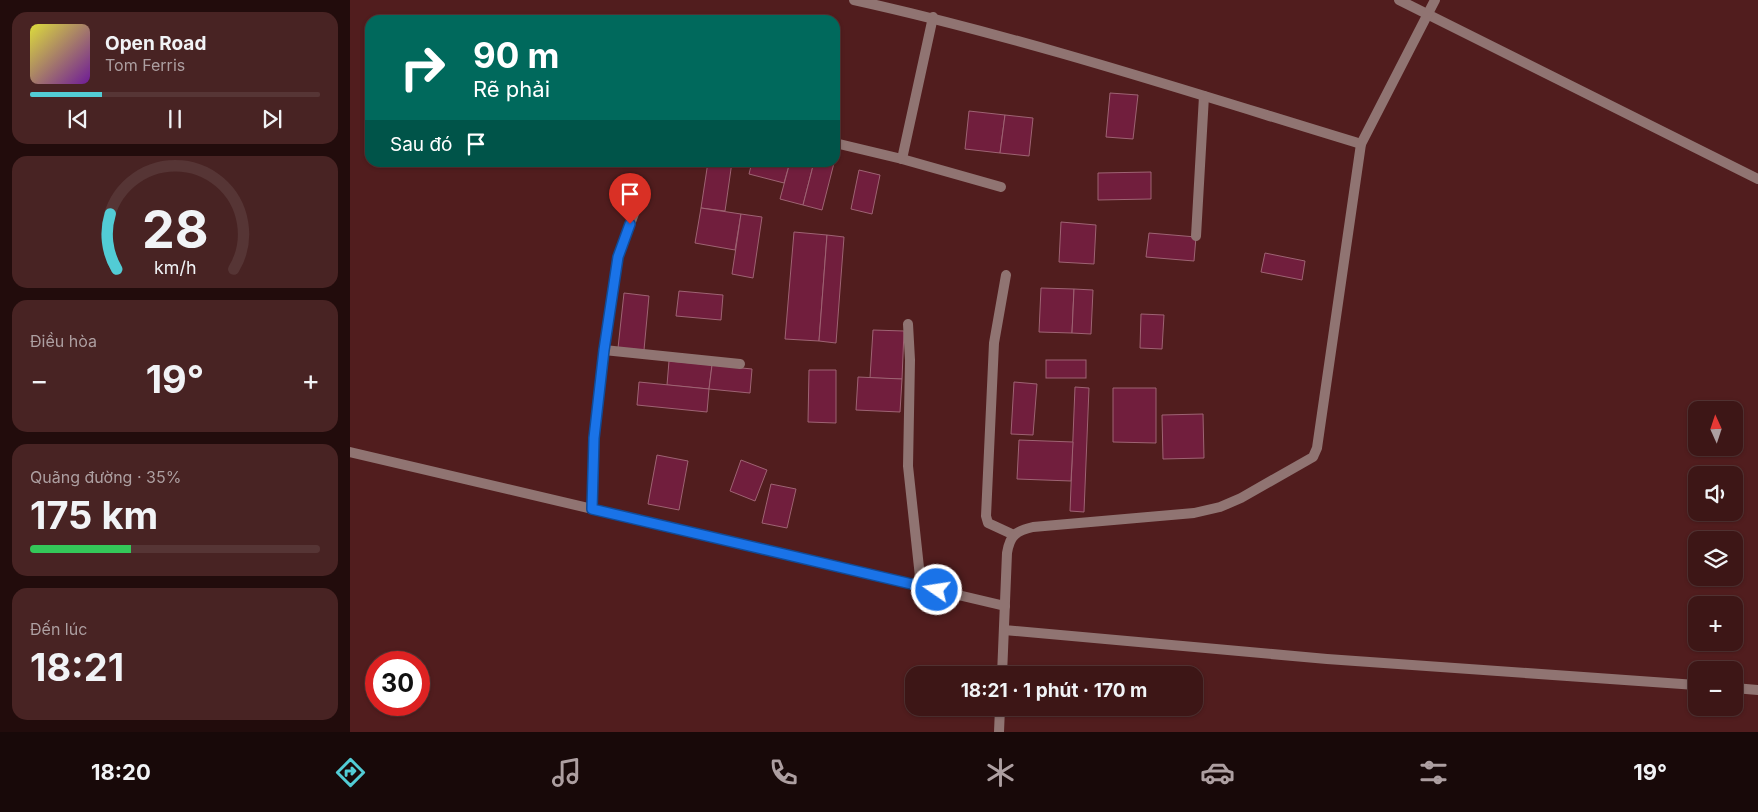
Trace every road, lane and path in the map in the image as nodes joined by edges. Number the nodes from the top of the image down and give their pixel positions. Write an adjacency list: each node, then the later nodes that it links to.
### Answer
1 (854, 0): 5 (street)
2 (1399, 0): 4 (street)
3 (1435, 0): 4 (street)
4 (1428, 14): 8 (street); 10 (street)
5 (933, 17): 6 (street); 9 (street)
6 (1204, 96): 8 (street); 13 (street)
7 (840, 144): 9 (street)
8 (1361, 144): 20 (street)
9 (902, 159): 11 (street)
10 (1758, 179)
11 (1001, 187)
12 (641, 200): 16 (street)
13 (1196, 236)
14 (1006, 275): 20 (street)
15 (908, 324): 21 (street)
16 (604, 350): 17 (street); 19 (street)
17 (740, 364)
18 (350, 452): 19 (street)
19 (592, 509): 21 (street)
20 (1014, 535): 22 (street)
21 (920, 586): 22 (street)
22 (1005, 606): 23 (street)
23 (1004, 630): 24 (street); 25 (street)
24 (1002, 666)
25 (1688, 684)
26 (1743, 689): 27 (street)
27 (1758, 690)
28 (1000, 716): 29 (street)
29 (999, 732)

